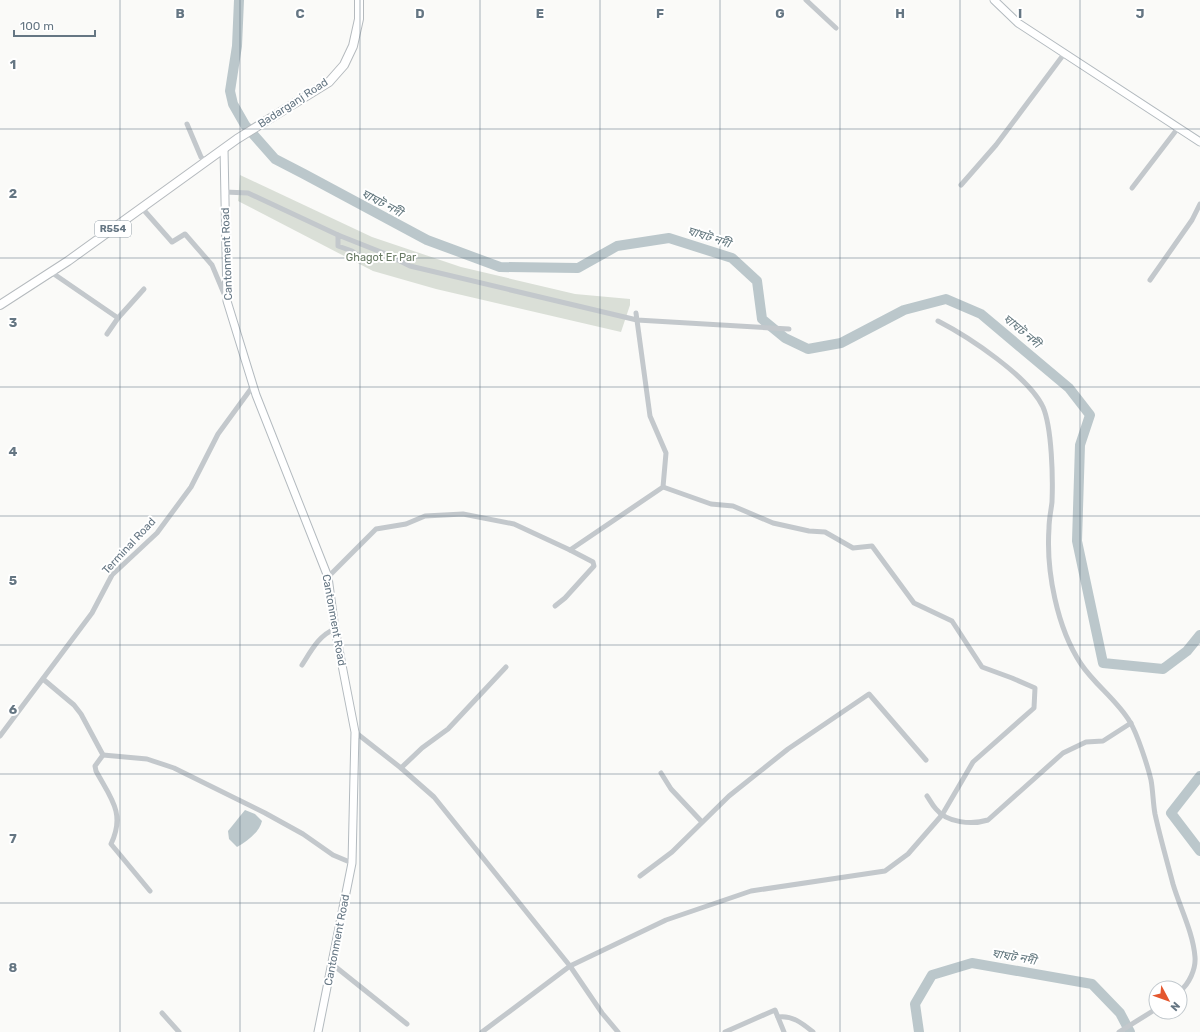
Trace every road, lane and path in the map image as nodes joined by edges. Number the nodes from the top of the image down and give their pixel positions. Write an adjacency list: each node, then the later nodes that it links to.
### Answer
1 (359, 0): 9 (main road, Badarganj Road)
2 (806, 0): 4 (street)
3 (994, 0): 5 (street)
4 (836, 28)
5 (1064, 54): 7 (street); 11 (street)
6 (187, 124): 10 (street)
7 (1178, 128): 8 (street); 12 (street)
8 (1200, 142)
9 (224, 149): 10 (main road, R554); 13 (street, Cantonment Road)
10 (206, 162): 15 (main road, R554)
11 (961, 185)
12 (1132, 188)
13 (225, 192): 16 (street); 22 (street, Cantonment Road)
14 (1200, 204): 19 (street)
15 (142, 208): 18 (main road, R554); 22 (street)
16 (338, 236): 17 (street); 25 (street)
17 (362, 258)
18 (51, 272): 21 (main road, R554); 24 (street)
19 (1150, 280)
20 (144, 289): 24 (street)
21 (2, 301)
22 (227, 301): 29 (street, Cantonment Road)
23 (636, 313): 25 (street)
24 (118, 318): 28 (street)
25 (637, 320): 27 (street); 30 (street)
26 (938, 321): 38 (street)
27 (789, 329)
28 (107, 334)
29 (253, 386): 32 (street, Cantonment Road); 37 (street, Terminal Road)
30 (663, 487): 31 (street); 46 (street)
31 (570, 550): 32 (street); 33 (street)
32 (328, 577): 34 (street, Cantonment Road)
33 (555, 606)
34 (335, 629): 35 (street); 39 (street, Cantonment Road)
35 (302, 665)
36 (506, 667): 43 (street)
37 (43, 679): 40 (street, Terminal Road); 41 (street)
38 (1131, 723): 46 (street); 53 (street)
39 (355, 732): 43 (street); 48 (street, Cantonment Road)
40 (0, 736)
41 (103, 756): 48 (street); 50 (street)
42 (926, 760): 47 (street)
43 (402, 768): 52 (street)
44 (661, 773): 47 (street)
45 (927, 796): 46 (street)
46 (942, 815): 52 (street)
47 (702, 822): 49 (street)
48 (352, 863): 51 (street, Cantonment Road)
49 (640, 876)
50 (150, 891)
51 (332, 964): 57 (street); 59 (street, Cantonment Road)
52 (570, 966): 60 (street); 61 (street)
53 (1188, 980)
54 (162, 1013): 58 (street)
55 (1148, 1014): 65 (street)
56 (778, 1017): 62 (street); 63 (street); 64 (street)
57 (407, 1024)
58 (178, 1032)
59 (318, 1032)
60 (482, 1032)
61 (618, 1032)
62 (725, 1032)
63 (784, 1032)
64 (813, 1032)
65 (1119, 1032)

